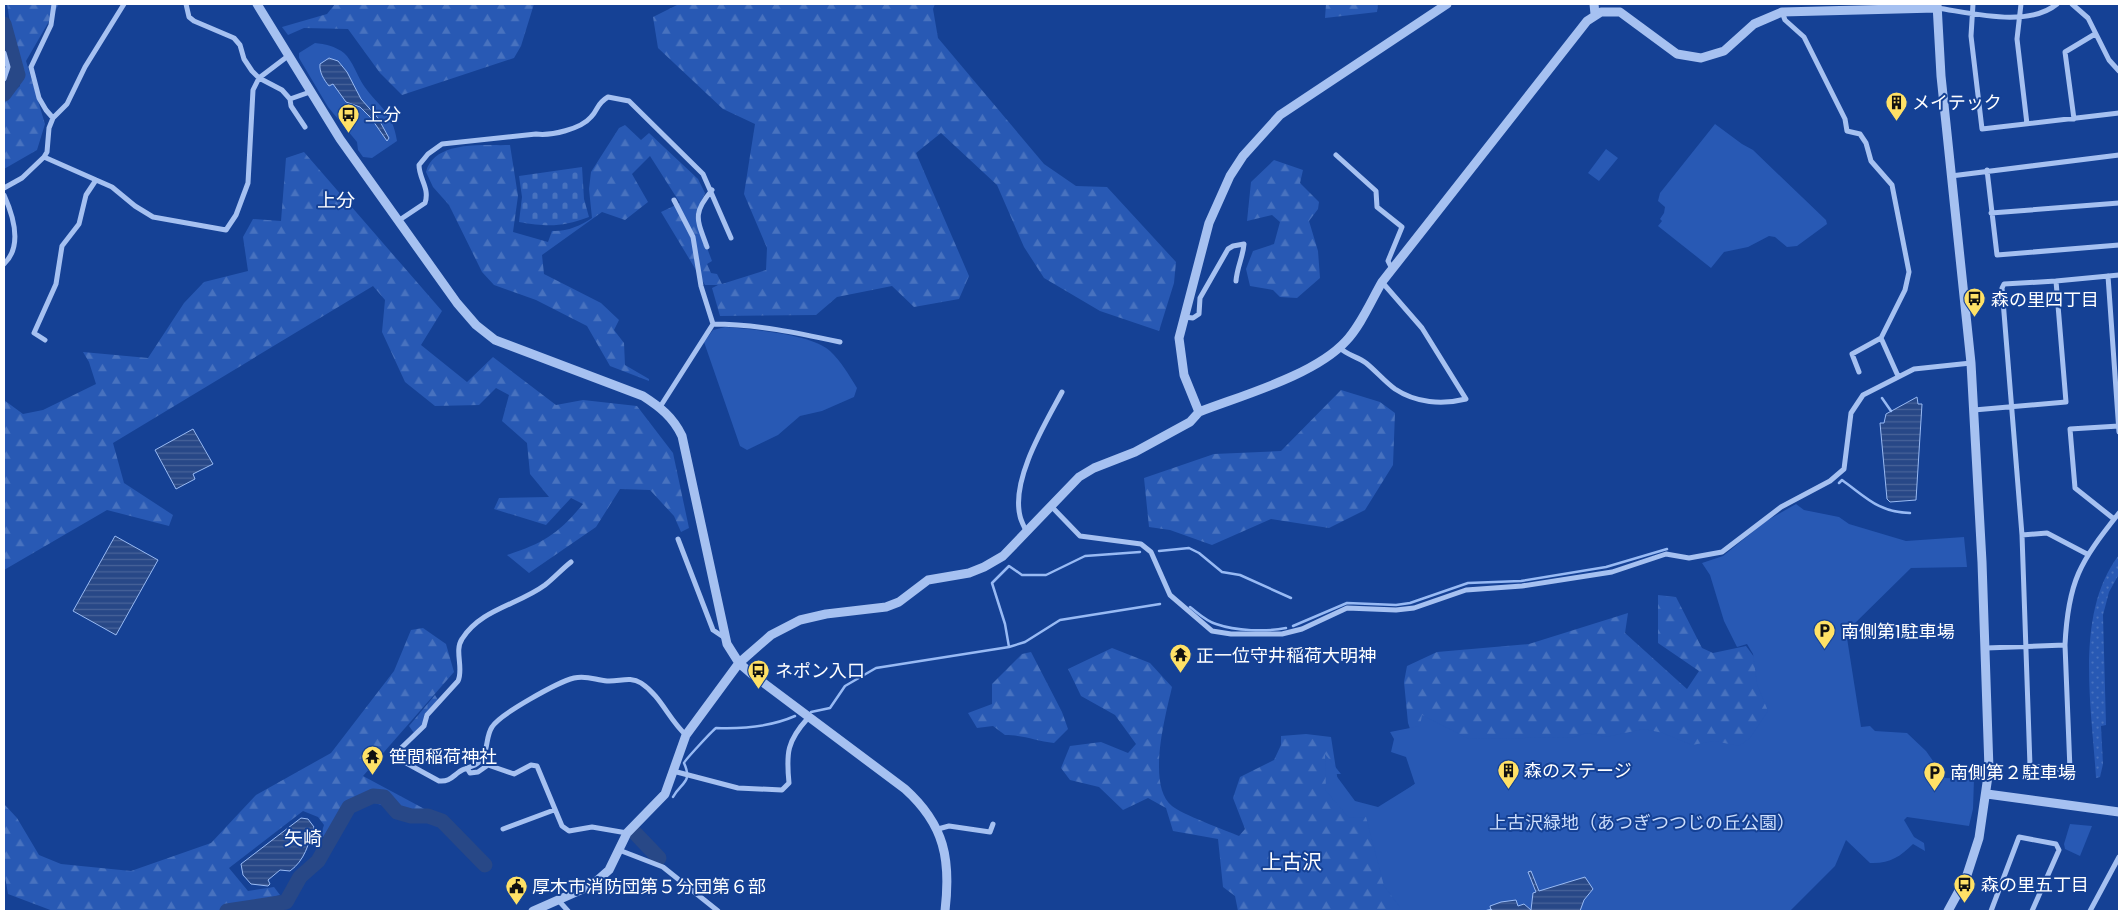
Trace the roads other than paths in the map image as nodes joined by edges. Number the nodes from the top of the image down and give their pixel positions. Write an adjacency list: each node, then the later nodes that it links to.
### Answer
1 (54, 4): 26 (street)
2 (124, 4): 26 (street)
3 (186, 4): 21 (street)
4 (257, 4): 19 (street)
5 (1447, 4): 53 (street)
6 (1594, 4): 15 (street)
7 (1974, 4): 14 (street)
8 (2021, 4): 16 (street)
9 (2058, 4): 16 (street)
10 (2072, 4): 17 (street)
11 (1937, 6): 13 (street); 14 (street); 34 (street)
12 (1607, 7): 13 (street); 15 (street)
13 (1782, 12): 55 (street)
14 (1972, 13): 16 (street); 28 (street)
15 (1595, 14): 47 (street)
16 (2018, 17): 28 (street)
17 (2095, 34): 20 (street); 27 (street)
18 (4, 53): 22 (street)
19 (288, 56): 21 (street); 23 (street)
20 (2119, 70)
21 (259, 78): 24 (street); 35 (street)
22 (4, 79)
23 (310, 92): 24 (street); 42 (street)
24 (290, 99): 29 (street)
25 (2119, 114): 27 (street)
26 (53, 118): 32 (street)
27 (2074, 119): 28 (street)
28 (2027, 124)
29 (305, 127)
30 (1336, 155): 47 (street)
31 (2119, 156): 33 (street)
32 (44, 157): 35 (street); 36 (street)
33 (1987, 170): 34 (street); 41 (street)
34 (1951, 176): 59 (street)
35 (96, 180): 56 (street)
36 (4, 188)
37 (712, 190): 42 (street); 43 (street); 45 (street)
38 (4, 195): 46 (street)
39 (674, 200): 54 (street)
40 (2119, 203): 41 (street)
41 (1991, 213): 44 (street)
42 (397, 221): 64 (street)
43 (731, 238)
44 (2119, 245)
45 (707, 247)
46 (4, 264)
47 (1392, 270): 52 (street)
48 (2119, 275): 49 (street)
49 (2108, 276): 51 (street); 63 (street)
50 (1236, 280): 53 (street)
51 (2056, 281): 65 (street); 65 (street)
52 (1382, 282): 58 (street); 58 (street)
53 (1184, 317): 67 (street)
54 (713, 324): 57 (street); 64 (street)
55 (1881, 338): 60 (street); 61 (street)
56 (45, 340)
57 (840, 342)
58 (1340, 348): 67 (street)
59 (1971, 363): 61 (street); 66 (street)
60 (1859, 372)
61 (1898, 376): 70 (street)
62 (1062, 392): 73 (street)
63 (2118, 398): 68 (street)
64 (660, 407): 78 (street)
65 (2012, 407): 66 (street); 74 (street)
66 (1974, 410): 81 (street)
67 (1199, 412): 70 (street)
68 (2119, 426): 69 (street); 72 (street)
69 (2119, 432)
70 (1050, 506): 73 (street)
71 (2119, 513): 72 (street)
72 (2114, 519): 76 (street)
73 (1026, 530): 82 (street)
74 (2022, 535): 76 (street); 80 (street)
75 (678, 538): 78 (street)
76 (2087, 554): 79 (street)
77 (571, 562): 85 (street)
78 (725, 639): 82 (street)
79 (2065, 645): 80 (street); 80 (street)
80 (2026, 647): 81 (street)
81 (1986, 648): 87 (street)
82 (739, 663): 83 (street); 84 (street)
83 (808, 718): 86 (street); 92 (street)
84 (686, 735): 85 (street); 86 (street)
85 (467, 768): 88 (street)
86 (673, 771): 93 (street)
87 (1986, 794): 89 (street); 102 (street)
88 (554, 810): 91 (street); 93 (street)
89 (2119, 812)
90 (993, 824): 92 (street)
91 (503, 829)
92 (938, 829): 101 (street)
93 (627, 833): 94 (street)
94 (619, 850): 96 (street); 100 (street)
95 (2119, 857): 97 (street)
96 (559, 901): 98 (street); 99 (street)
97 (2092, 910)
98 (533, 911)
99 (568, 911)
100 (718, 911)
101 (945, 911)
102 (1948, 911)
103 (1991, 911): 104 (street)
104 (2032, 911)

